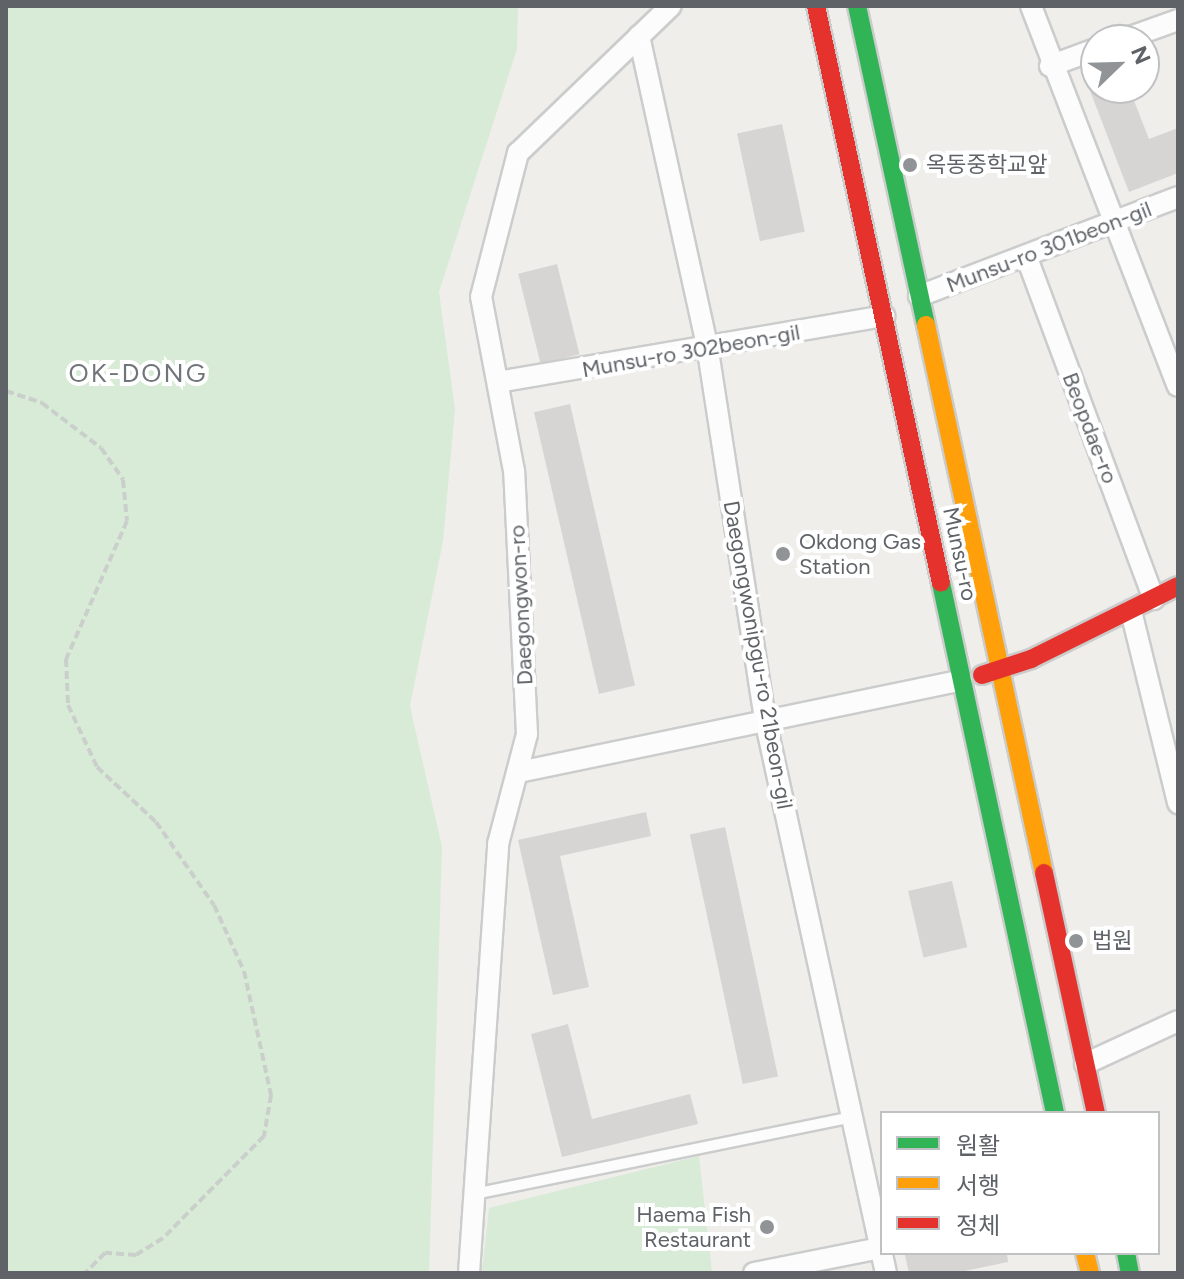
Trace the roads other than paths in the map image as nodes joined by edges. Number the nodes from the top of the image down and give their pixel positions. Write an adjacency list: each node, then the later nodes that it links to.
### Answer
1 (671, 6): 5 (street, Daegongwon-ro)
2 (816, 6): 12 (main road, Munsu-ro)
3 (857, 6): 11 (main road, Munsu-ro)
4 (1031, 6): 7 (street)
5 (639, 36): 13 (street, Daegongwonipgu-ro 21beon-gil); 14 (street, Daegongwon-ro)
6 (1080, 55): 7 (street)
7 (1050, 66): 9 (street)
8 (1178, 197): 9 (street, Munsu-ro 301beon-gil)
9 (1115, 223): 10 (street, Munsu-ro 301beon-gil); 15 (street)
10 (1027, 258): 11 (street, Munsu-ro 301beon-gil); 17 (street, Beopdae-ro)
11 (919, 296): 19 (main road, Munsu-ro)
12 (884, 316): 13 (street, Munsu-ro 302beon-gil); 20 (main road, Munsu-ro)
13 (708, 351): 14 (street, Munsu-ro 302beon-gil); 21 (street, Daegongwonipgu-ro 21beon-gil)
14 (498, 382): 23 (street, Daegongwon-ro)
15 (1178, 386)
16 (1178, 586): 17 (main road)
17 (1154, 599): 18 (main road)
18 (1131, 611): 19 (main road); 22 (street)
19 (999, 670): 20 (main road); 26 (main road, Munsu-ro)
20 (962, 680): 21 (street); 27 (main road, Munsu-ro)
21 (765, 719): 23 (street); 29 (street, Daegongwonipgu-ro 21beon-gil)
22 (1170, 748): 24 (street)
23 (519, 772): 30 (street, Daegongwon-ro)
24 (1178, 803)
25 (1178, 1021): 26 (street)
26 (1085, 1064): 28 (main road, Munsu-ro)
27 (1055, 1111)
28 (1096, 1111)
29 (851, 1117): 30 (lane); 31 (street, Daegongwonipgu-ro 21beon-gil)
30 (474, 1194): 32 (street, Daegongwon-ro)
31 (880, 1248): 33 (street)
32 (469, 1273)
33 (754, 1273)

